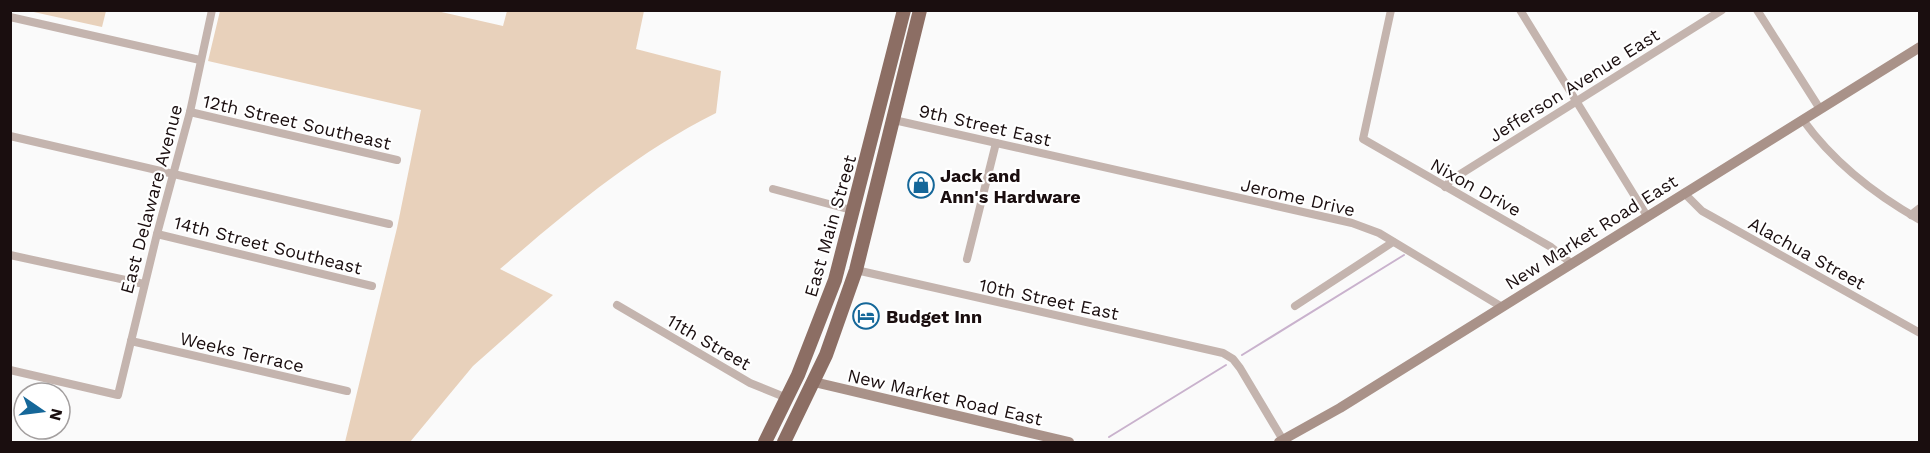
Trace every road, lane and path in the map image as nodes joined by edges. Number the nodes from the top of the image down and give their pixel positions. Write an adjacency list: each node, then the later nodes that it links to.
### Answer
1 (212, 10): 10 (street, East Delaware Avenue)
2 (904, 10): 14 (highway, East Main Street)
3 (920, 10): 15 (highway, East Main Street)
4 (1391, 10): 22 (street, Nixon Drive)
5 (1520, 10): 11 (street)
6 (1722, 10): 11 (street, Jefferson Avenue East)
7 (1757, 10): 12 (street)
8 (10, 17): 10 (street)
9 (1920, 47): 12 (main road, New Market Road East)
10 (200, 60): 13 (street, East Delaware Avenue)
11 (1576, 101): 22 (street, Jefferson Avenue East); 28 (street)
12 (1820, 109): 16 (main road, New Market Road East)
13 (190, 112): 19 (street, 12th Street Southeast); 21 (street, East Delaware Avenue)
14 (878, 116): 15 (highway); 26 (highway, East Main Street)
15 (894, 120): 18 (street, 9th Street East); 36 (highway, East Main Street)
16 (1803, 120): 24 (main road, New Market Road East); 27 (street)
17 (10, 136): 21 (street)
18 (996, 143): 20 (street, 9th Street East); 34 (street)
19 (397, 160)
20 (1070, 160): 32 (street, Jerome Drive)
21 (173, 173): 30 (street); 31 (street, East Delaware Avenue)
22 (1446, 187): 35 (street, Nixon Drive)
23 (773, 189): 26 (street)
24 (1684, 194): 28 (main road, New Market Road East); 42 (street, Alachua Street)
25 (1920, 208): 27 (street)
26 (855, 211): 45 (highway, East Main Street)
27 (1911, 215): 29 (street)
28 (1647, 216): 35 (main road, New Market Road East)
29 (1920, 220)
30 (389, 224)
31 (157, 234): 37 (street, East Delaware Avenue); 38 (street, 14th Street Southeast)
32 (1393, 242): 40 (street); 41 (street, Jerome Drive)
33 (10, 255): 37 (street)
34 (967, 259)
35 (1572, 264): 41 (main road, New Market Road East)
36 (856, 270): 46 (highway, East Main Street); 49 (street, 10th Street East)
37 (144, 284): 43 (street, East Delaware Avenue)
38 (372, 286)
39 (617, 305): 48 (street, 11th Street)
40 (1295, 306)
41 (1502, 307): 49 (main road, New Market Road East)
42 (1920, 333)
43 (131, 342): 44 (street, East Delaware Avenue); 47 (street, Weeks Terrace)
44 (10, 370)
45 (798, 375): 46 (highway); 48 (highway, East Main Street)
46 (814, 382): 51 (highway, East Main Street); 52 (main road, New Market Road East)
47 (347, 391)
48 (788, 398): 50 (highway, East Main Street)
49 (1281, 441)
50 (765, 442)
51 (784, 442)
52 (1069, 442)

